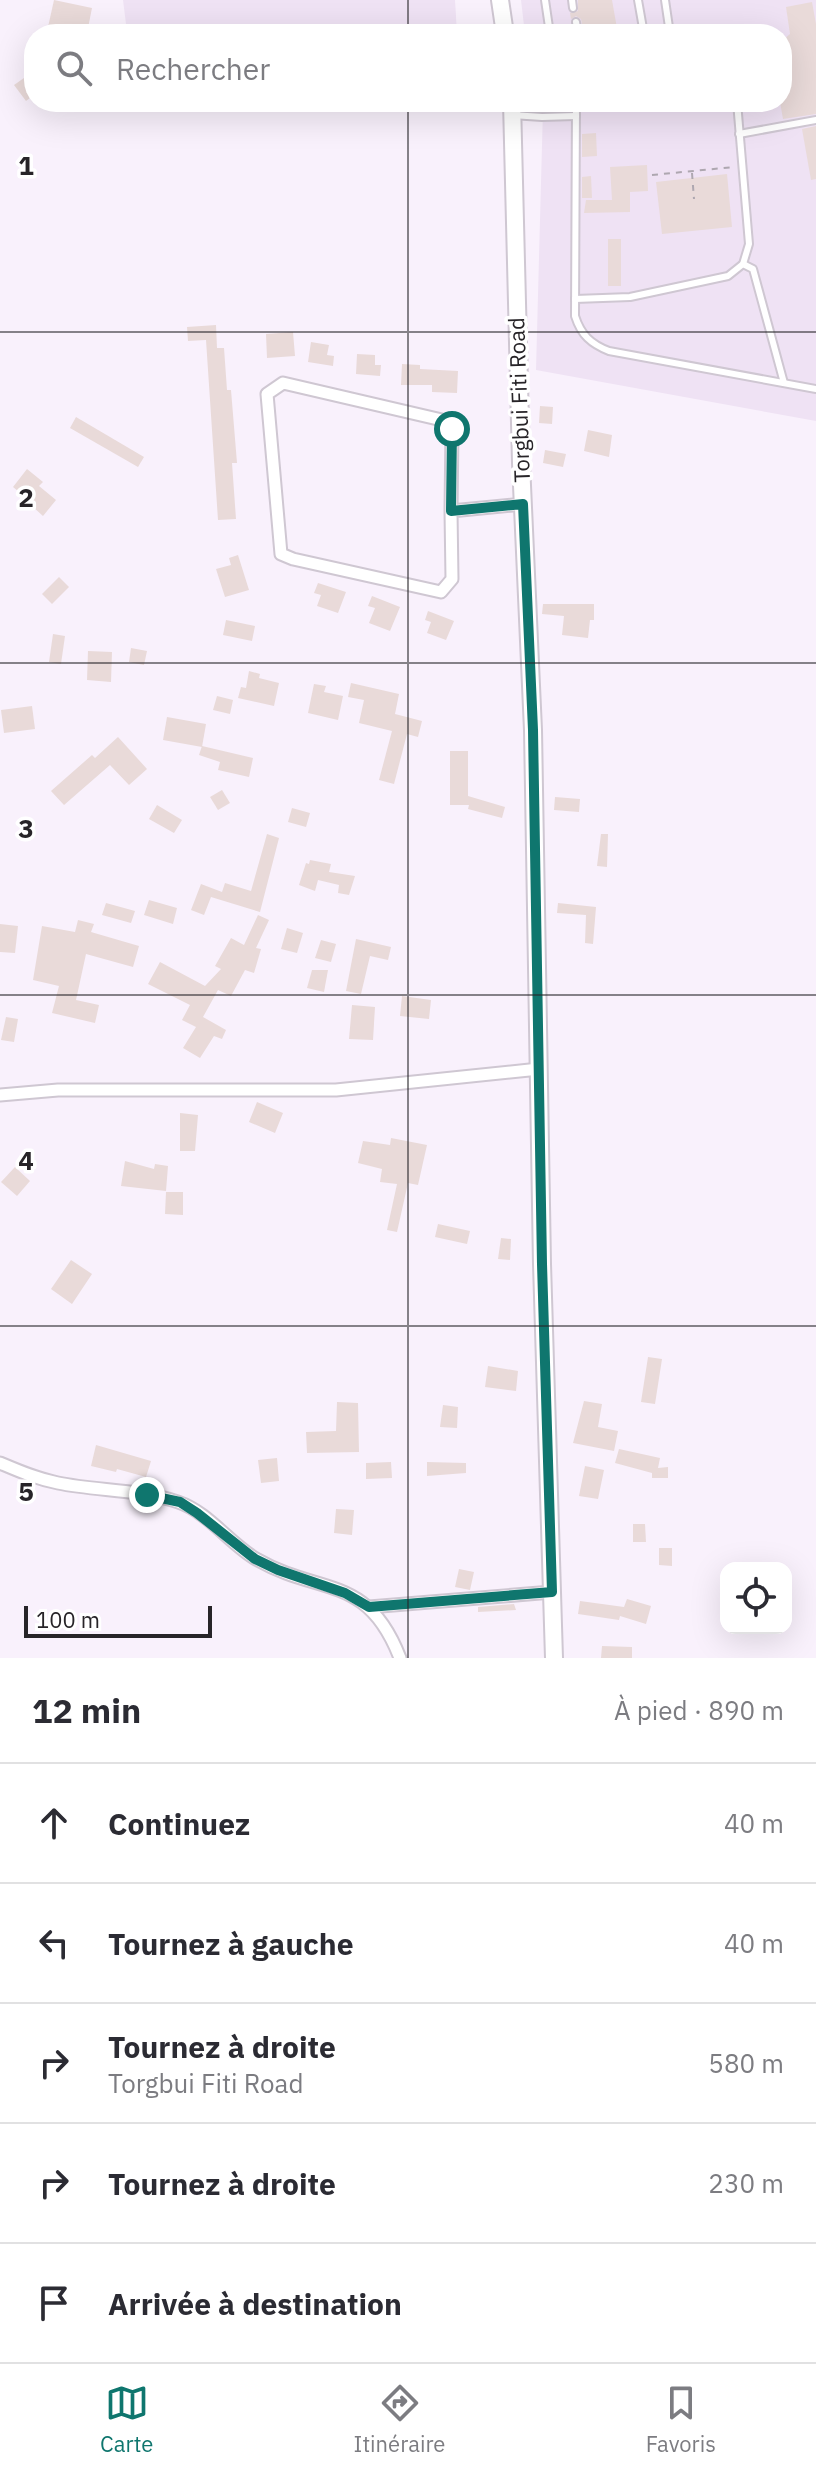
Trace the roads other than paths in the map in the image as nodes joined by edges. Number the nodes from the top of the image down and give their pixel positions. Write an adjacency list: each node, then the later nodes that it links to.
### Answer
1 (500, 0): 5 (street)
2 (545, 0): 6 (lane)
3 (638, 0): 7 (lane)
4 (665, 0): 8 (lane)
5 (504, 24)
6 (549, 24)
7 (642, 24)
8 (669, 24)
9 (512, 112): 20 (street, Torgbui Fiti Road)
10 (525, 112): 13 (lane)
11 (576, 112): 13 (lane)
12 (738, 112): 15 (lane)
13 (576, 116): 17 (lane)
14 (816, 120): 15 (lane)
15 (739, 134): 16 (lane)
16 (743, 264): 17 (lane); 18 (lane)
17 (575, 299): 18 (lane)
18 (784, 383): 19 (lane)
19 (816, 389)
20 (523, 504): 21 (street); 22 (street, Torgbui Fiti Road)
21 (451, 511): 21 (street)
22 (539, 1069): 23 (street); 25 (street, Torgbui Fiti Road)
23 (0, 1095)
24 (0, 1463): 26 (street)
25 (552, 1592): 26 (street); 28 (street, Torgbui Fiti Road)
26 (369, 1607): 27 (street)
27 (400, 1658)
28 (554, 1658)

